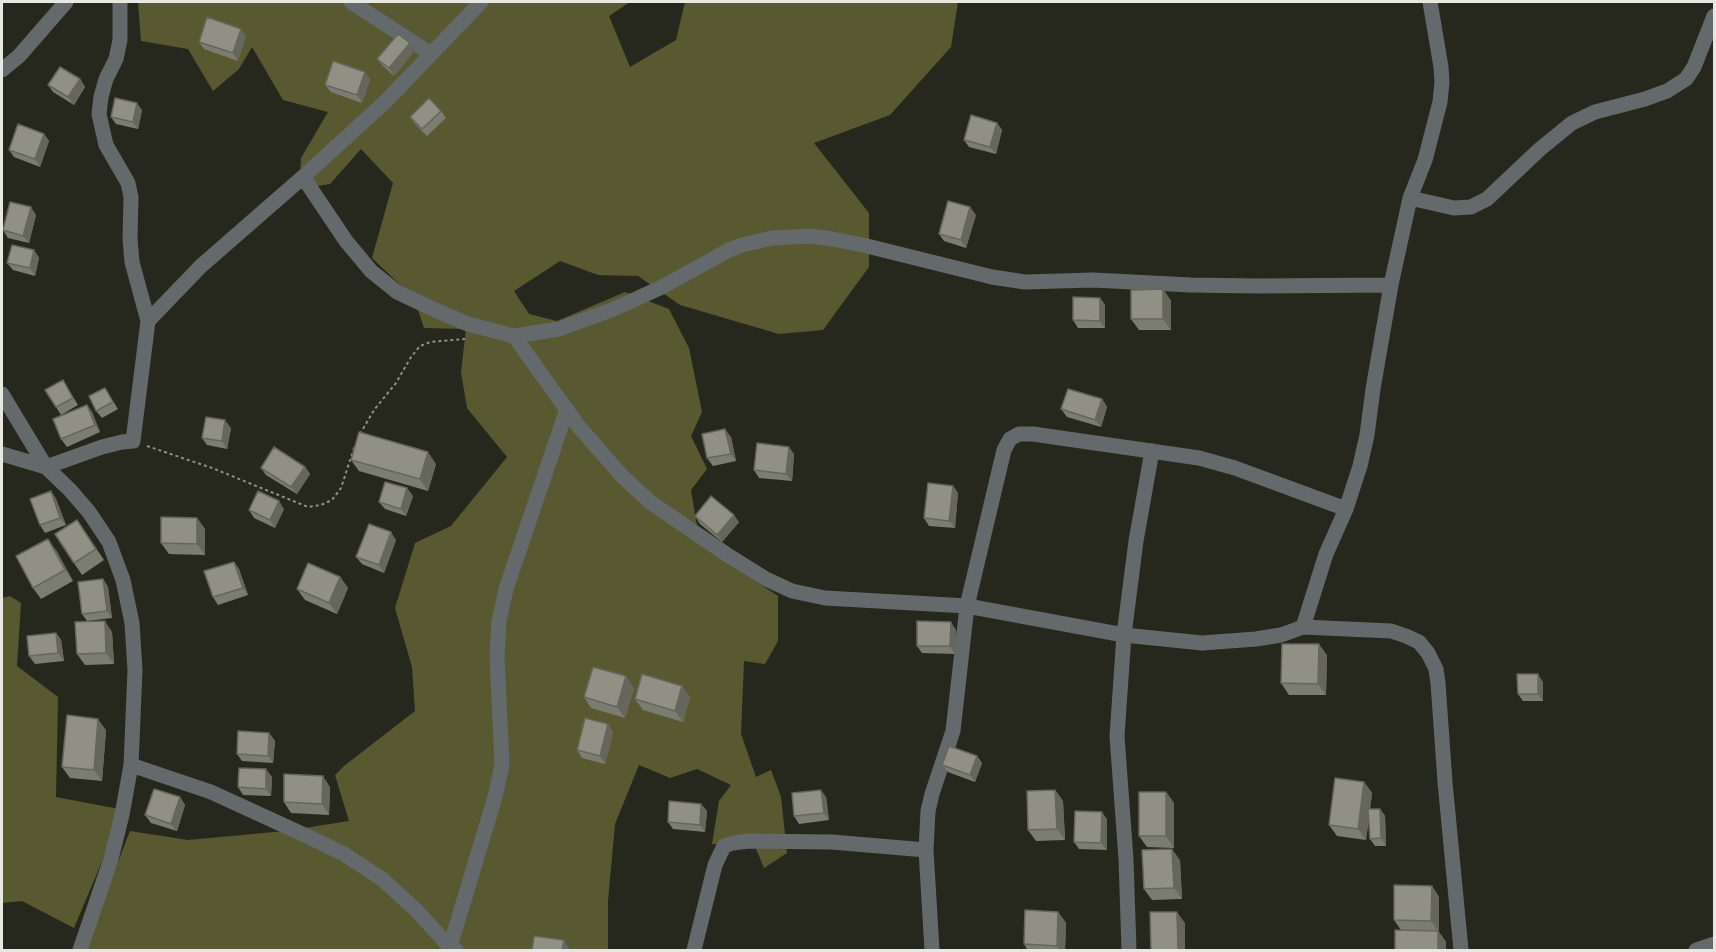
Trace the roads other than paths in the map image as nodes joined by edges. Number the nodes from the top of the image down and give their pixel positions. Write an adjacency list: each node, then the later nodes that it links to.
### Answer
1 (66, 2): 8 (street)
2 (120, 2): 12 (street)
3 (351, 2): 7 (street)
4 (481, 2): 7 (street)
5 (1430, 2): 10 (street)
6 (1714, 16): 10 (street)
7 (431, 54): 9 (street)
8 (2, 70)
9 (303, 177): 12 (street); 13 (street)
10 (1410, 198): 11 (street)
11 (1391, 285): 13 (street); 19 (street)
12 (148, 321): 18 (street)
13 (514, 336): 15 (street)
14 (2, 394): 18 (street)
15 (567, 409): 20 (street); 26 (street)
16 (1152, 451): 19 (street); 20 (street); 22 (street)
17 (2, 454): 18 (street)
18 (46, 467): 23 (street)
19 (1346, 509): 21 (street)
20 (967, 606): 22 (street); 24 (street)
21 (1303, 627): 22 (street); 31 (street)
22 (1124, 635): 30 (street)
23 (131, 765): 26 (street); 27 (street)
24 (926, 850): 28 (street); 29 (street)
25 (1714, 945): 32 (street)
26 (451, 949)
27 (80, 951)
28 (694, 951)
29 (932, 951)
30 (1129, 951)
31 (1461, 951)
32 (1695, 951)

